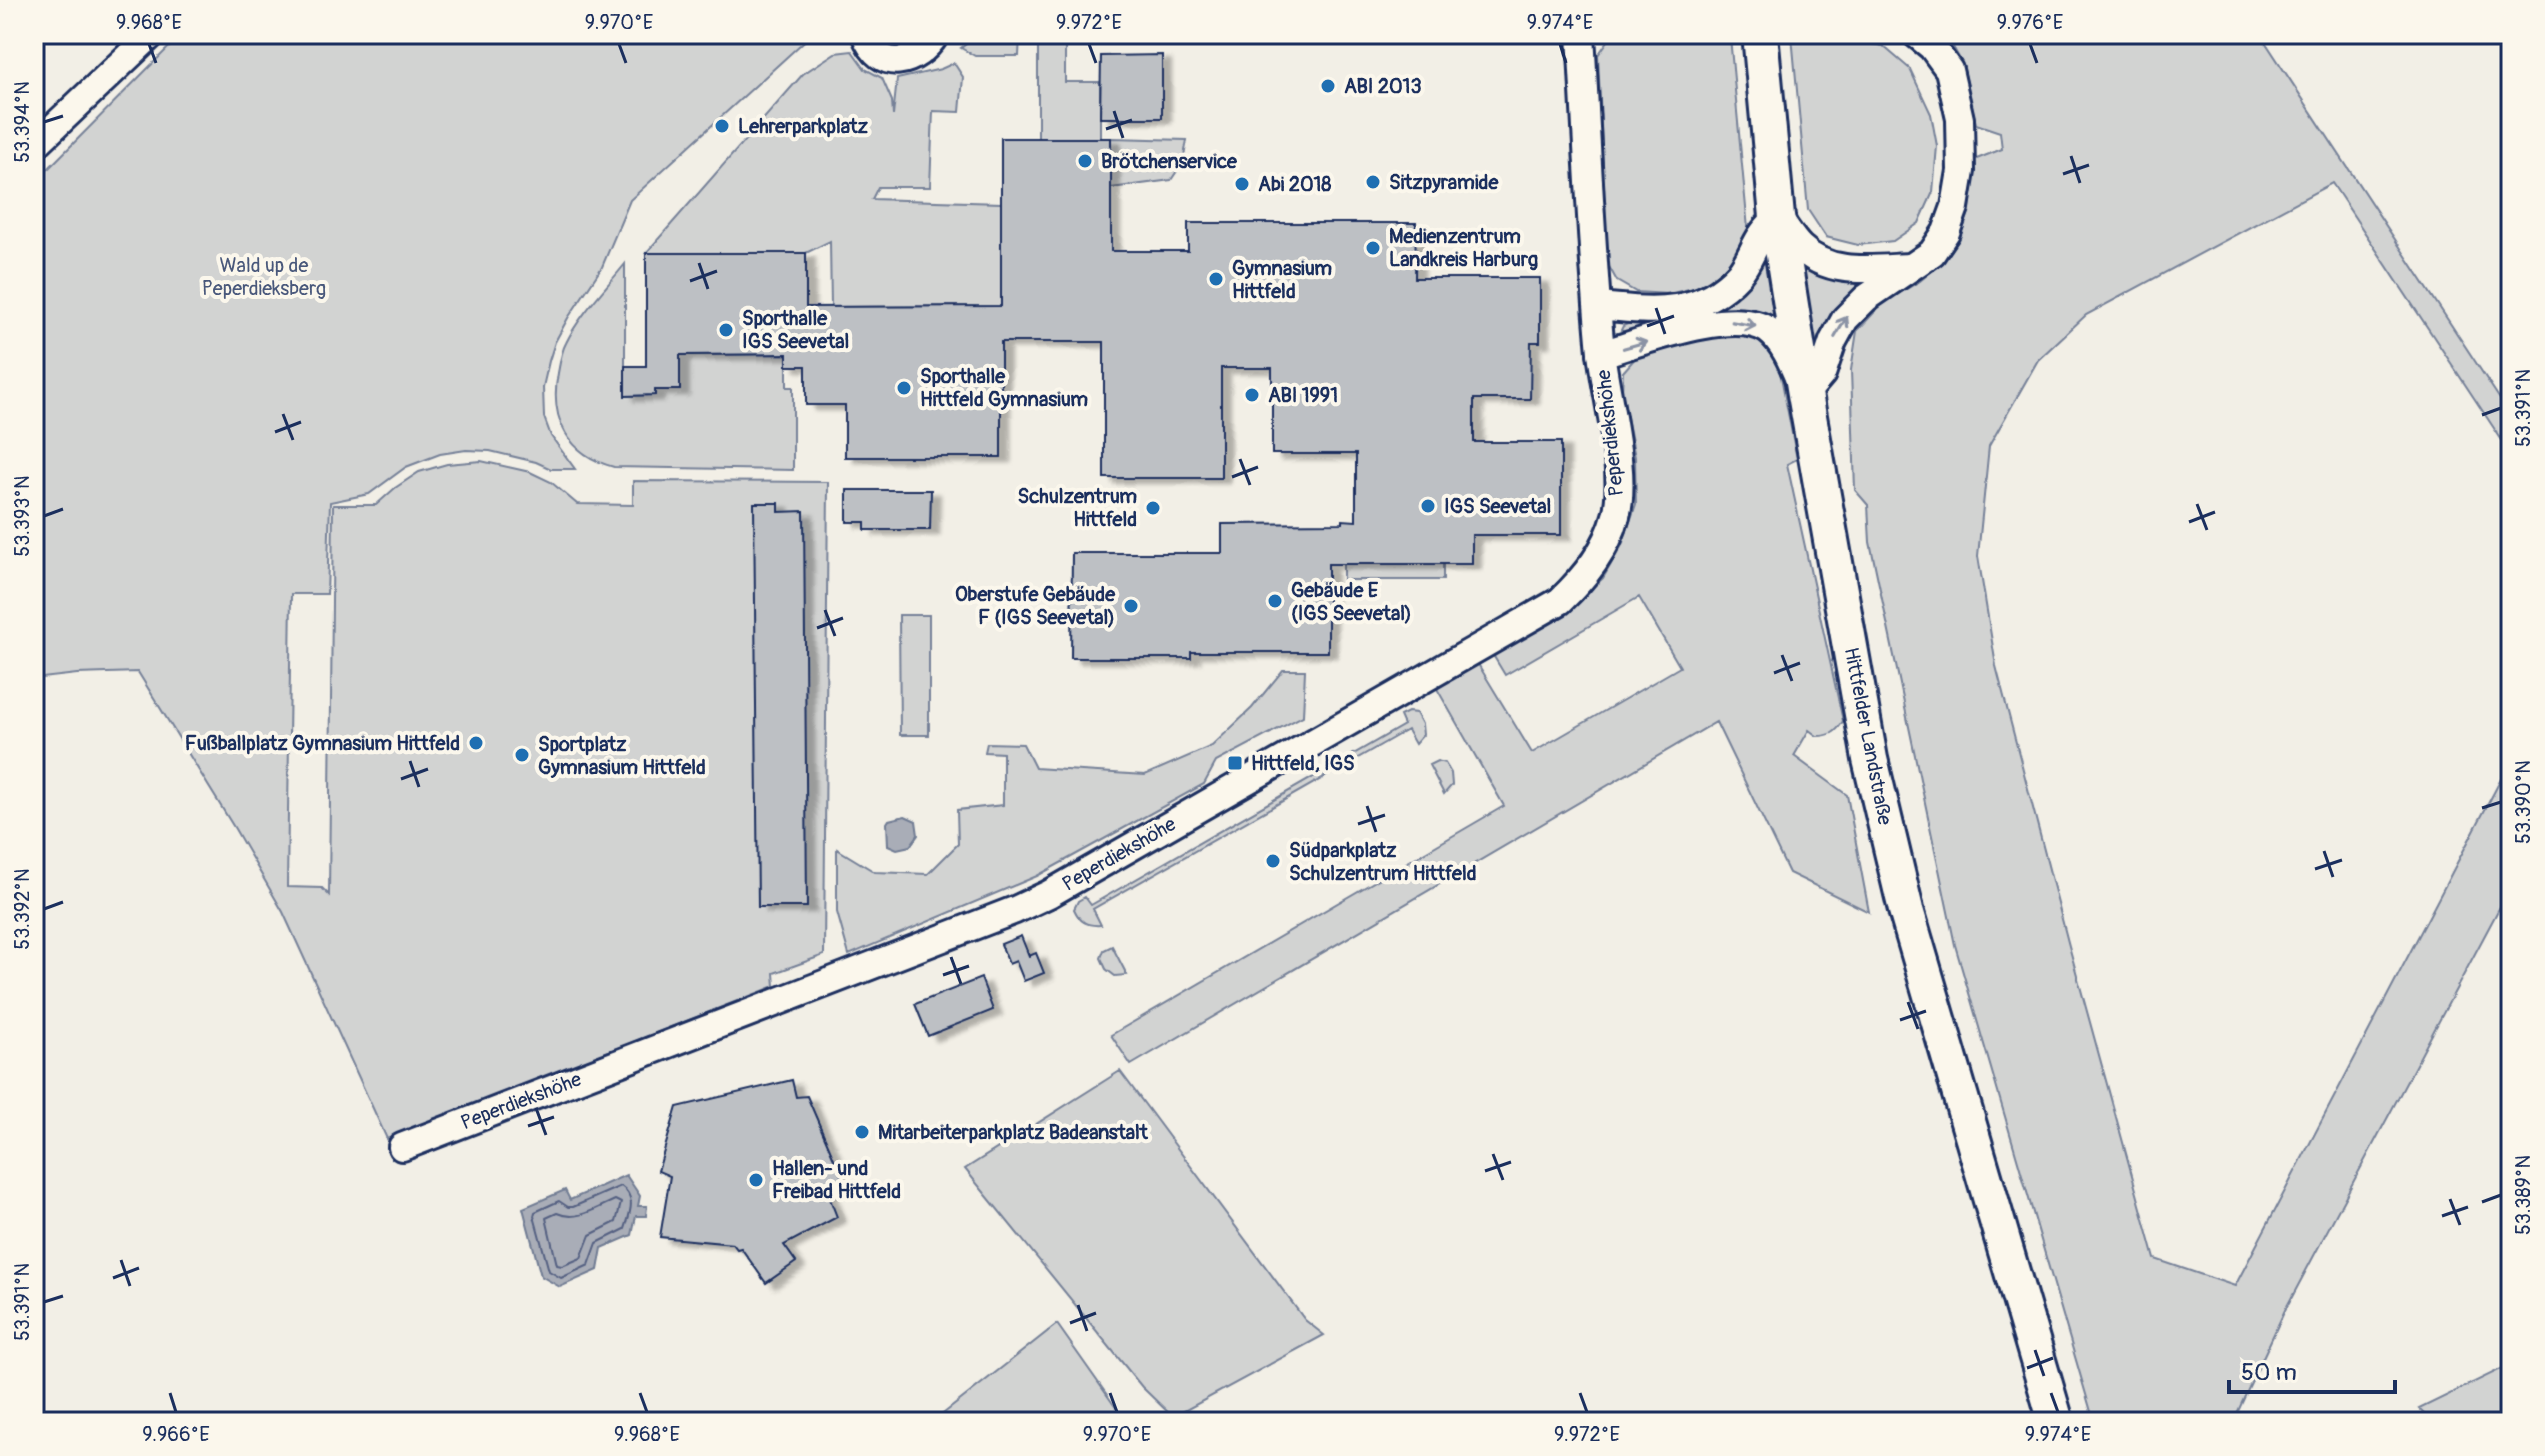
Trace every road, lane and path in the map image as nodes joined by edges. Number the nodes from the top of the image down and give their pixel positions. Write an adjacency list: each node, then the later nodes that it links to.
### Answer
1 (152, 34): 7 (street)
2 (865, 34): 3 (street)
3 (936, 34)
4 (1581, 34): 10 (street, Peperdiekshöhe)
5 (1760, 34): 8 (main road, Hittfelder Landstraße)
6 (1916, 34): 9 (street)
7 (34, 146)
8 (1777, 217): 9 (street); 10 (street); 12 (main road, Hittfelder Landstraße)
9 (1911, 266): 12 (street, one-way to 9)
10 (1598, 306): 11 (street, Peperdiekshöhe)
11 (1601, 354): 12 (street, Peperdiekshöhe, one-way to 12); 13 (street, Peperdiekshöhe)
12 (1805, 394): 14 (main road, Hittfelder Landstraße)
13 (402, 1147)
14 (2056, 1422)

